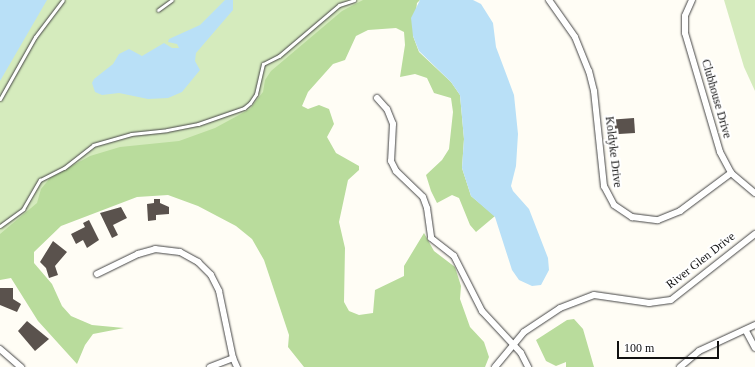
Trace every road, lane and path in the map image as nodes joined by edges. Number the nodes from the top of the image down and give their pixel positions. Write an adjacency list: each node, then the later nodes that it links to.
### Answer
1 (63, 0): 8 (lane)
2 (172, 0): 6 (lane)
3 (354, 0): 11 (lane)
4 (549, 0): 9 (street, Koldyke Drive)
5 (692, 0): 9 (street, Clubhouse Drive)
6 (158, 10)
7 (377, 98): 16 (street)
8 (0, 99)
9 (731, 173): 10 (street, Clubhouse Drive)
10 (755, 193)
11 (0, 226)
12 (755, 234): 16 (street, River Glen Drive)
13 (97, 274): 19 (street)
14 (755, 325): 15 (street)
15 (746, 331): 18 (street); 25 (street)
16 (512, 343): 23 (street, River Glen Drive); 24 (street)
17 (0, 348): 20 (street)
18 (755, 348)
19 (233, 358): 21 (street); 22 (street)
20 (21, 367)
21 (210, 367)
22 (238, 367)
23 (495, 367)
24 (528, 367)
25 (680, 367)

